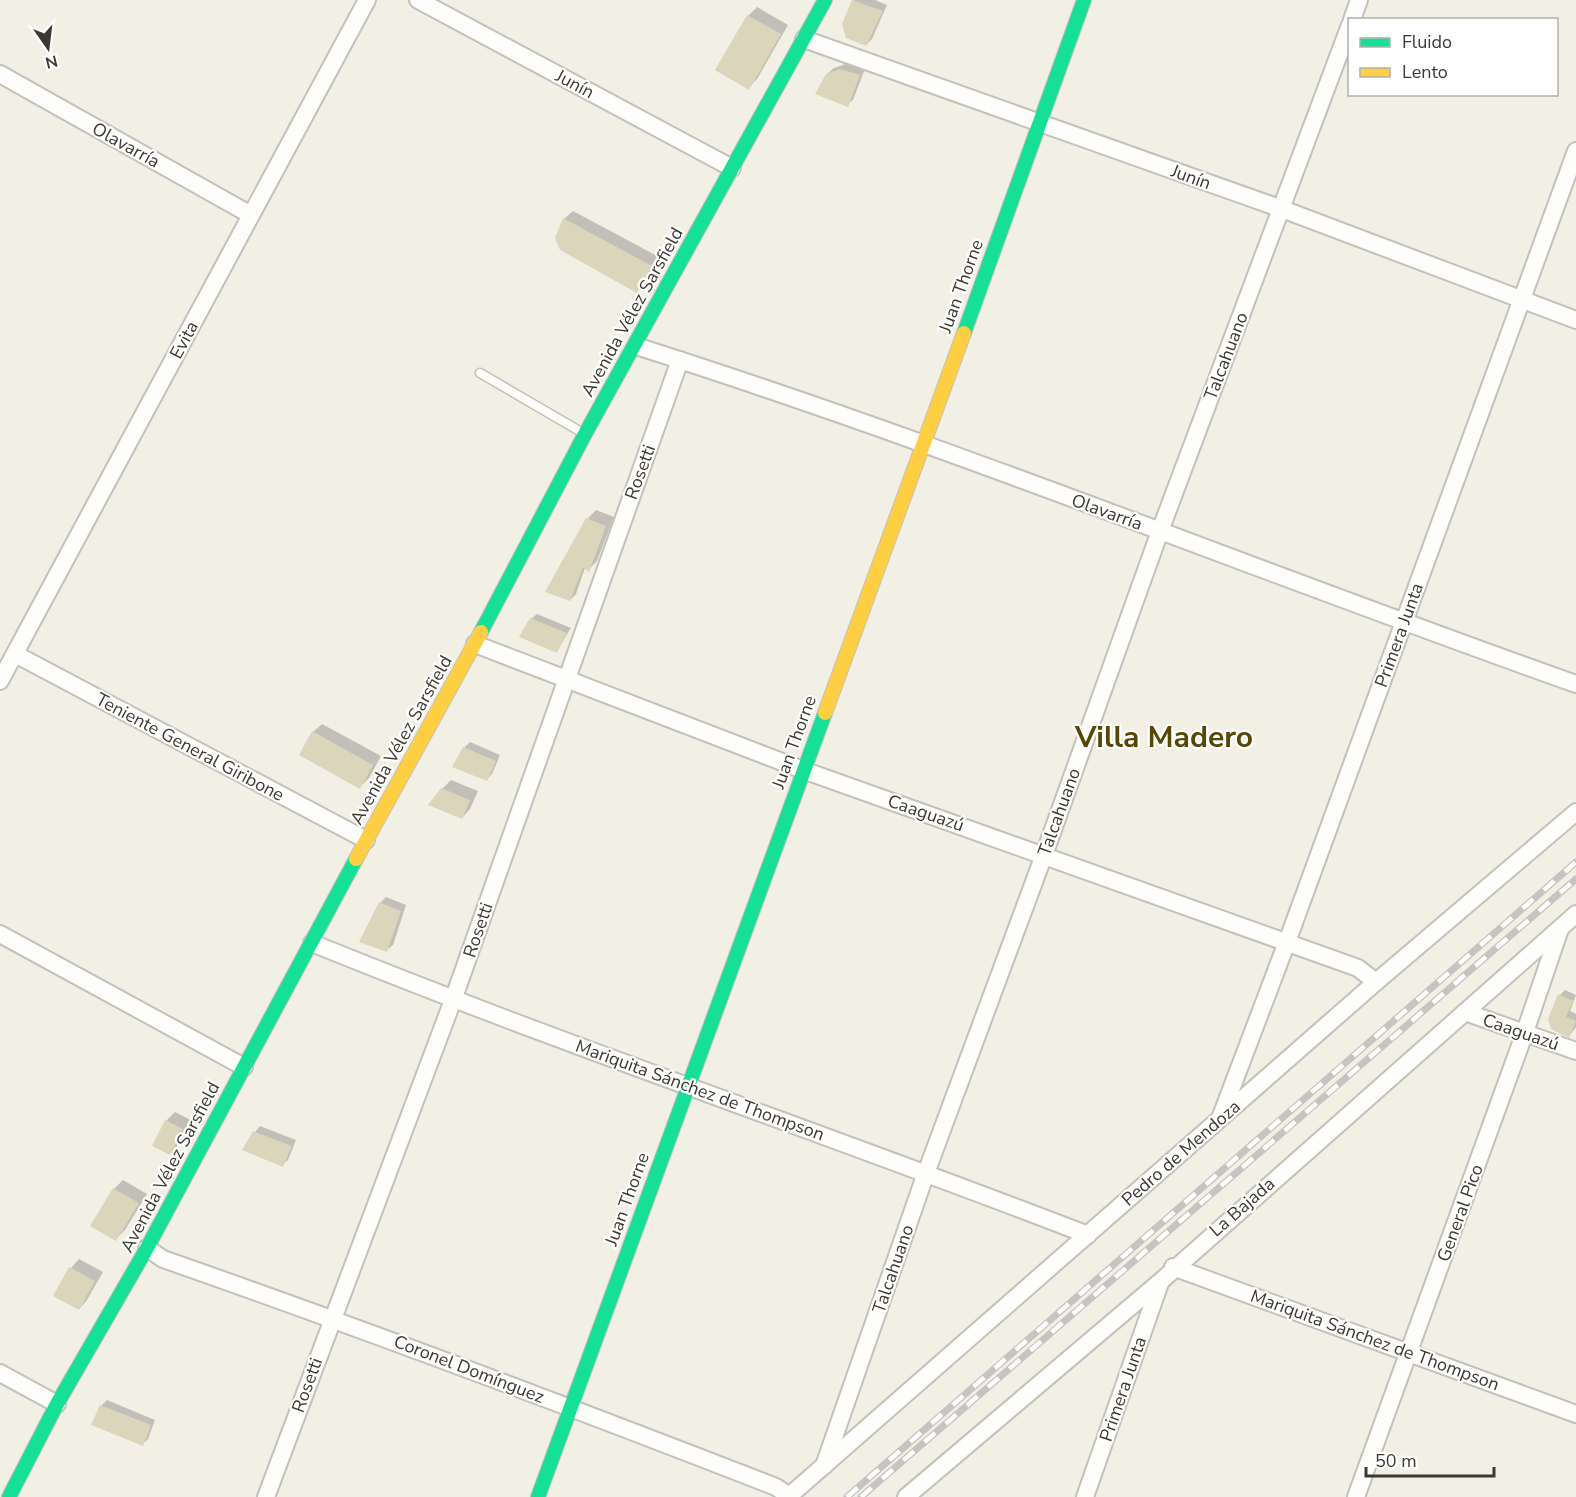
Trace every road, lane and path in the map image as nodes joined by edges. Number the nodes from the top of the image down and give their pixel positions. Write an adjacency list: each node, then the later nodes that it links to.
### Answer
1 (367, 0): 14 (street, Evita)
2 (418, 0): 12 (street, Junín)
3 (825, 0): 8 (main road, Avenida Vélez Sarsfield)
4 (1084, 0): 10 (main road, Juan Thorne)
5 (1359, 0): 6 (street)
6 (1353, 18)
7 (1348, 30): 13 (street, Talcahuano)
8 (804, 39): 10 (street, Junín); 12 (main road, Avenida Vélez Sarsfield)
9 (0, 74): 14 (street, Olavarría)
10 (1039, 122): 13 (street, Junín); 21 (main road, Juan Thorne)
11 (1576, 152): 15 (street, Primera Junta)
12 (732, 168): 17 (main road, Avenida Vélez Sarsfield)
13 (1282, 209): 15 (street, Junín); 22 (street, Talcahuano)
14 (251, 215): 25 (street, Evita)
15 (1523, 300): 16 (street, Junín); 23 (street, Primera Junta)
16 (1576, 320)
17 (636, 346): 18 (street, Olavarría); 20 (main road, Avenida Vélez Sarsfield)
18 (680, 360): 21 (street, Olavarría); 26 (street, Rosetti)
19 (480, 373): 20 (lane)
20 (585, 434): 24 (main road, Avenida Vélez Sarsfield)
21 (924, 444): 22 (street, Olavarría); 29 (main road, Juan Thorne)
22 (1160, 531): 23 (street, Olavarría); 32 (street, Talcahuano)
23 (1403, 623): 28 (street, Olavarría); 36 (street, Primera Junta)
24 (475, 644): 26 (street, Caaguazú); 31 (main road, Avenida Vélez Sarsfield)
25 (15, 654): 27 (street, Evita); 31 (street, Teniente General Giribone)
26 (566, 678): 29 (street, Caaguazú); 39 (street, Rosetti)
27 (0, 681)
28 (1576, 684)
29 (803, 770): 32 (street, Caaguazú); 44 (main road, Juan Thorne)
30 (1576, 812): 38 (street, Pedro de Mendoza)
31 (366, 840): 37 (main road, Avenida Vélez Sarsfield)
32 (1044, 855): 36 (street, Caaguazú); 46 (street, Talcahuano)
33 (1576, 914): 34 (street, La Bajada)
34 (1560, 928): 40 (street, La Bajada); 41 (street, General Pico)
35 (0, 934): 43 (street)
36 (1287, 942): 38 (street, Caaguazú); 45 (street, Primera Junta)
37 (312, 943): 39 (street, Mariquita Sánchez de Thompson); 43 (main road, Avenida Vélez Sarsfield)
38 (1376, 982): 45 (street, Pedro de Mendoza)
39 (453, 1000): 44 (street, Mariquita Sánchez de Thompson); 51 (street, Rosetti)
40 (1466, 1012): 41 (street, Caaguazú); 49 (street, La Bajada)
41 (1525, 1032): 42 (street, Caaguazú); 52 (street, General Pico)
42 (1576, 1051)
43 (244, 1067): 48 (main road, Avenida Vélez Sarsfield)
44 (687, 1086): 46 (street, Mariquita Sánchez de Thompson); 55 (main road, Juan Thorne)
45 (1220, 1119): 47 (street, Pedro de Mendoza)
46 (926, 1173): 47 (street, Mariquita Sánchez de Thompson); 57 (street, Talcahuano)
47 (1088, 1235): 57 (street, Pedro de Mendoza)
48 (147, 1248): 51 (street, Coronel Domínguez); 54 (main road, Avenida Vélez Sarsfield)
49 (1173, 1267): 50 (street, La Bajada); 52 (street, Mariquita Sánchez de Thompson)
50 (1161, 1281): 62 (street, La Bajada); 63 (street, Primera Junta)
51 (332, 1318): 55 (street, Coronel Domínguez); 60 (street, Rosetti)
52 (1410, 1353): 56 (street, Mariquita Sánchez de Thompson); 64 (street, General Pico)
53 (0, 1373): 54 (street)
54 (57, 1404): 59 (main road, Avenida Vélez Sarsfield)
55 (570, 1407): 58 (street, Coronel Domínguez); 61 (main road, Juan Thorne)
56 (1576, 1413)
57 (824, 1466): 58 (street, Pedro de Mendoza)
58 (788, 1496)
59 (9, 1497)
60 (266, 1497)
61 (538, 1497)
62 (906, 1497)
63 (1085, 1497)
64 (1356, 1497)

